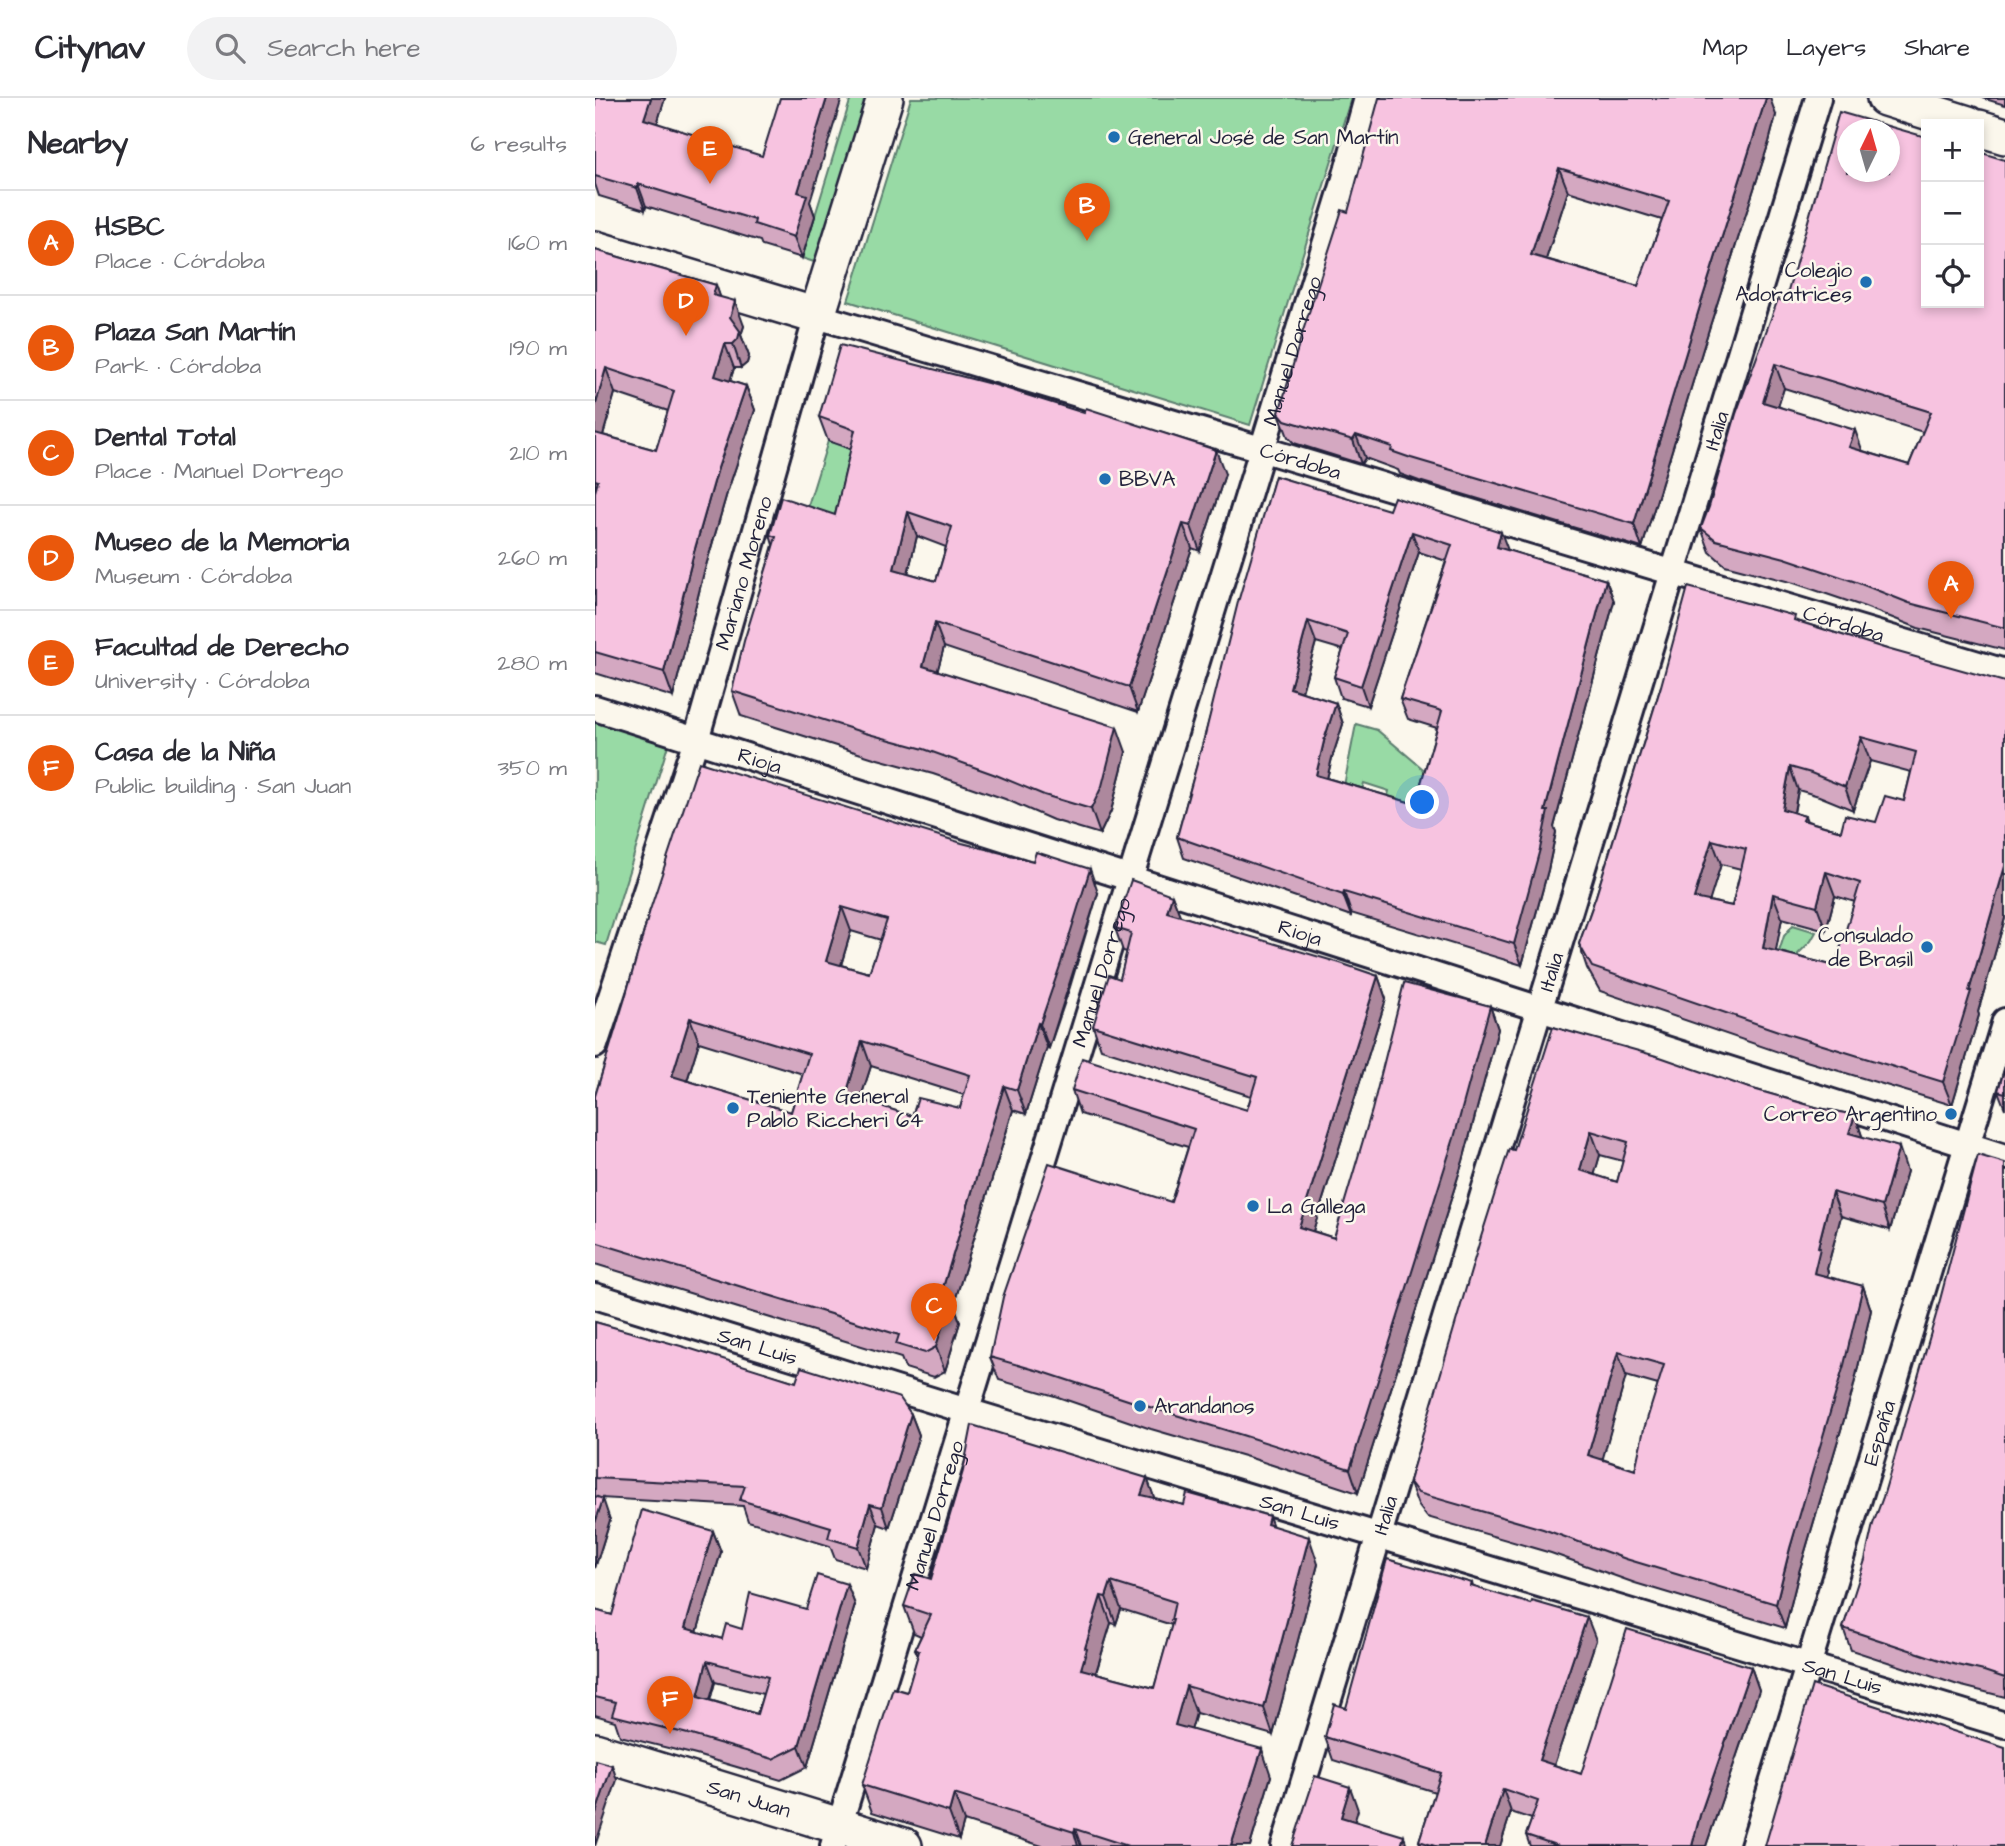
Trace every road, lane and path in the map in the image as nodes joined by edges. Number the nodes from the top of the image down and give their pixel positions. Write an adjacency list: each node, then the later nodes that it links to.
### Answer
1 (885, 98): 9 (main road, Mariano Moreno)
2 (1367, 98): 10 (street, Manuel Dorrego)
3 (1818, 98): 11 (street, Italia)
4 (1885, 98): 5 (main road)
5 (1952, 119)
6 (1984, 130): 7 (main road)
7 (2005, 136)
8 (595, 249): 9 (main road, Córdoba)
9 (817, 316): 10 (street, Córdoba); 14 (street, Mariano Moreno)
10 (1261, 449): 11 (street, Córdoba); 15 (street, Manuel Dorrego)
11 (1672, 572): 12 (street, Córdoba); 16 (street, Italia)
12 (2005, 672)
13 (595, 708): 14 (street, Rioja)
14 (696, 740): 15 (street, Rioja); 18 (street, Mariano Moreno)
15 (1131, 879): 16 (street, Rioja); 22 (street, Manuel Dorrego)
16 (1539, 1009): 19 (street, Rioja); 23 (street, Italia)
17 (2005, 1021): 19 (street, España)
18 (595, 1045)
19 (1967, 1146): 20 (street, Rioja); 24 (street, España)
20 (2005, 1157)
21 (595, 1296): 22 (street, San Luis)
22 (967, 1411): 23 (street, San Luis); 27 (street, Manuel Dorrego)
23 (1379, 1535): 24 (street, San Luis); 29 (street, Italia)
24 (1809, 1665): 25 (street, San Luis); 30 (street, España)
25 (2005, 1725)
26 (595, 1752): 27 (main road, San Juan)
27 (836, 1836): 28 (main road, San Juan)
28 (904, 1846)
29 (1284, 1846)
30 (1753, 1846)

